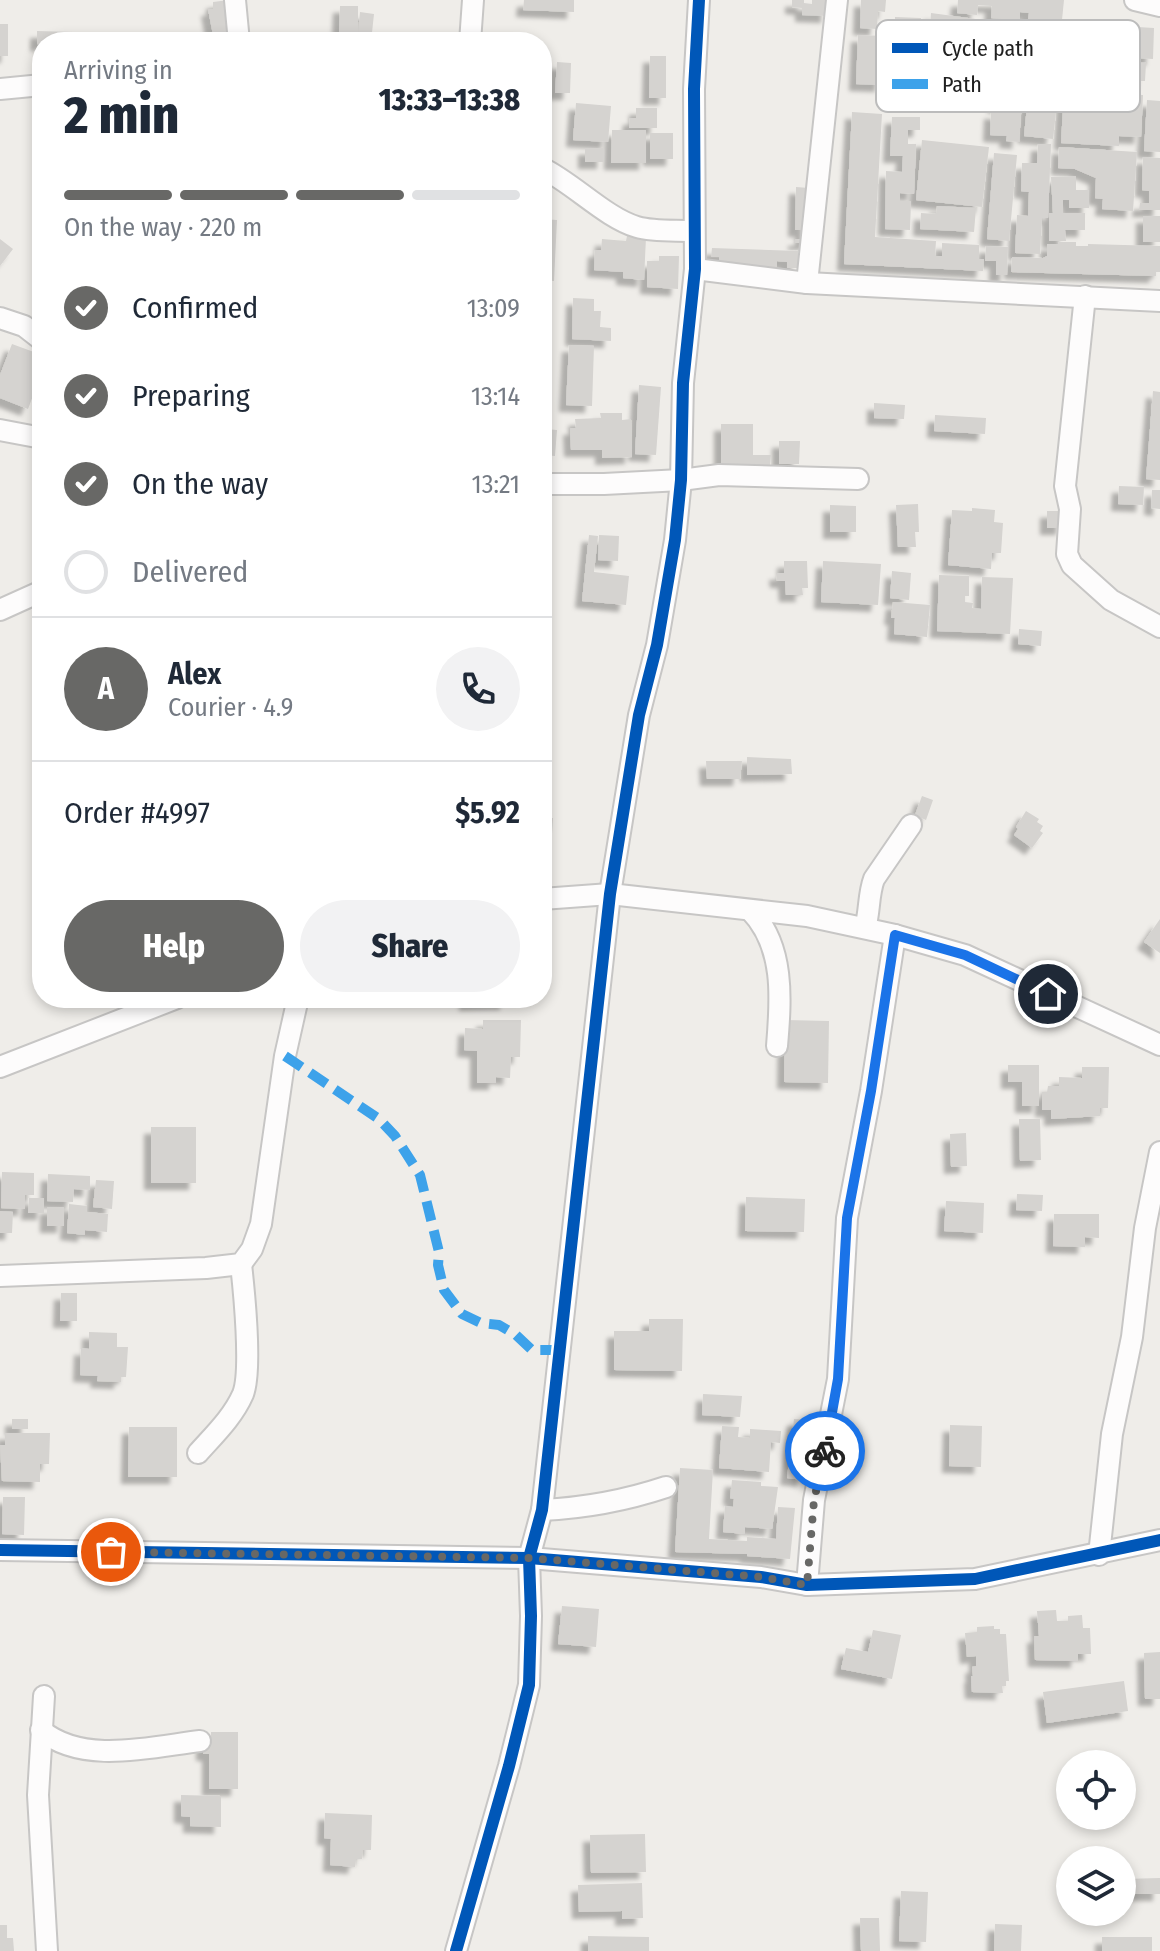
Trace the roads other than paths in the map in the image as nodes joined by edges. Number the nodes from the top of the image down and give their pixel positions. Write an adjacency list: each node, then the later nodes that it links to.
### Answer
1 (235, 0): 7 (street)
2 (473, 0): 8 (street)
3 (699, 0): 12 (street)
4 (837, 0): 14 (street)
5 (1135, 0): 6 (street)
6 (1160, 6)
7 (238, 32)
8 (471, 32)
9 (32, 86): 10 (street)
10 (0, 89)
11 (552, 173): 12 (street)
12 (693, 231): 13 (street)
13 (695, 269): 14 (street); 22 (street)
14 (807, 283): 15 (street)
15 (1085, 296): 16 (street); 26 (street)
16 (1160, 301)
17 (0, 318): 18 (street)
18 (32, 332)
19 (0, 430): 20 (street)
20 (32, 436)
21 (858, 479): 22 (street)
22 (681, 480): 23 (street); 28 (street)
23 (552, 484)
24 (32, 596): 25 (street)
25 (0, 610)
26 (1160, 627)
27 (911, 825): 31 (street)
28 (610, 894): 29 (street); 30 (street); 43 (street)
29 (552, 898)
30 (750, 910): 31 (street); 36 (street)
31 (865, 928): 32 (street)
32 (895, 935): 35 (street); 48 (street)
33 (151, 1008): 37 (street)
34 (296, 1008): 39 (street)
35 (1160, 1045)
36 (777, 1046)
37 (0, 1067)
38 (1160, 1152): 46 (street)
39 (241, 1264): 40 (street); 41 (street)
40 (0, 1276)
41 (198, 1453)
42 (666, 1487): 43 (street)
43 (542, 1510): 47 (street)
44 (1160, 1540): 46 (street)
45 (0, 1550): 47 (street)
46 (1099, 1555): 48 (street)
47 (529, 1558): 48 (street); 53 (street)
48 (807, 1585)
49 (44, 1696): 50 (street)
50 (41, 1730): 51 (street); 52 (street)
51 (200, 1741)
52 (47, 1951)
53 (456, 1951)

